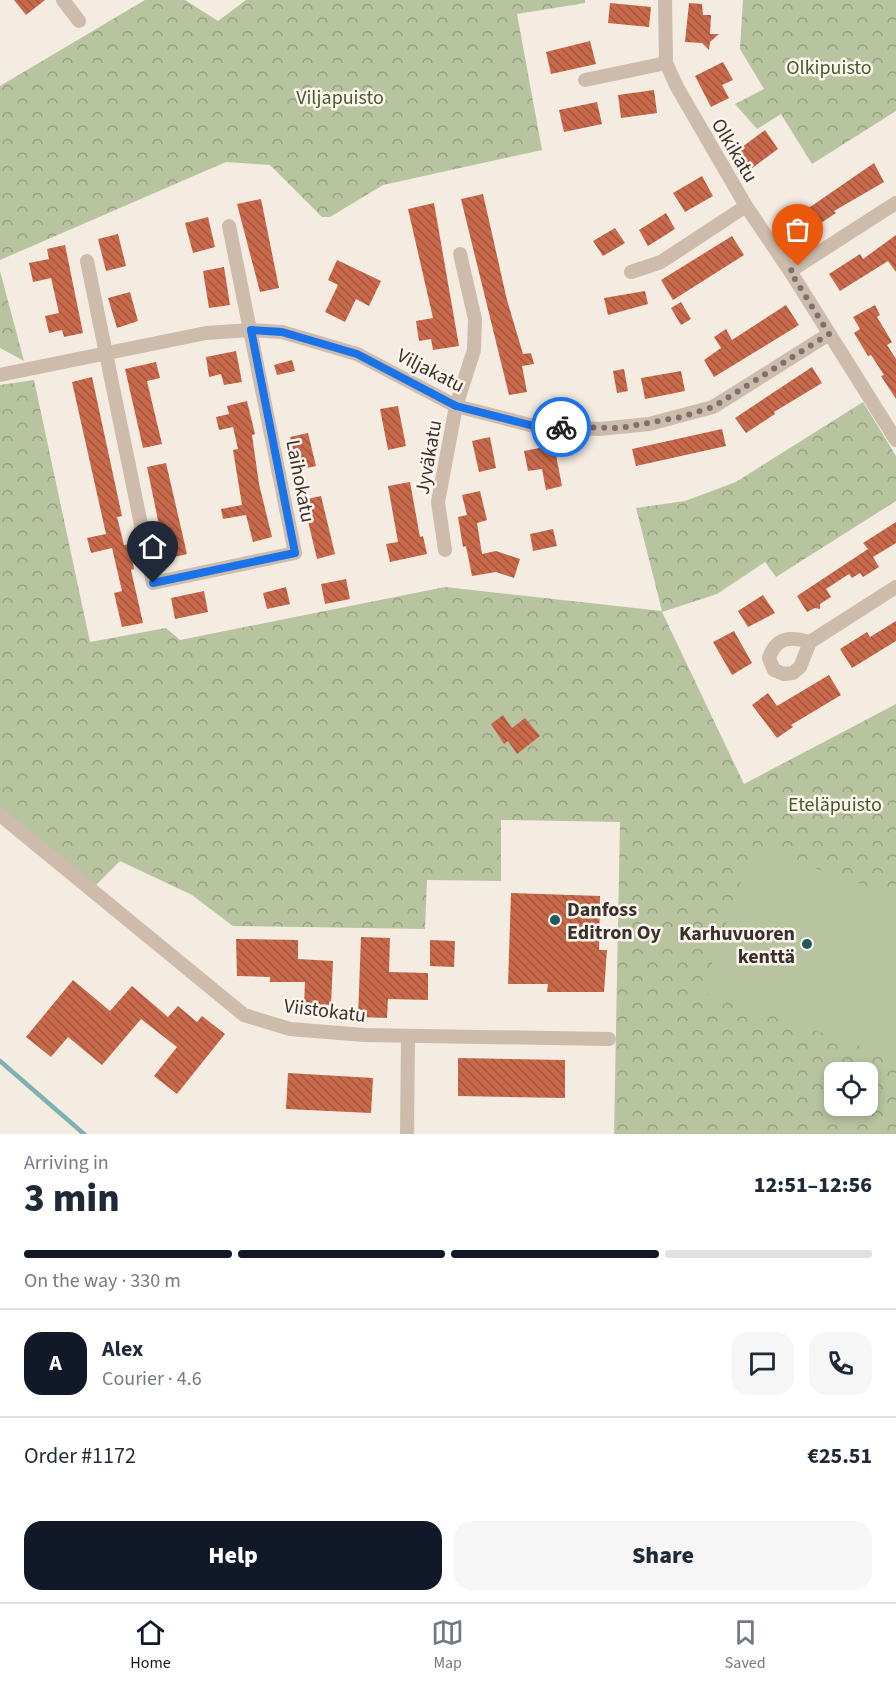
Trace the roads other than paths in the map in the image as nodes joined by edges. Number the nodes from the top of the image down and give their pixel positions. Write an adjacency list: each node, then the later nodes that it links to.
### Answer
1 (63, 0): 3 (street)
2 (665, 0): 4 (street, Olkikatu)
3 (79, 21)
4 (666, 63): 5 (street); 7 (street, Olkikatu)
5 (585, 80)
6 (896, 203): 11 (street)
7 (746, 206): 11 (street, Olkikatu); 12 (street)
8 (229, 226): 13 (street)
9 (460, 254): 17 (street, Jyväkatu)
10 (87, 261): 15 (street)
11 (790, 271): 14 (street, Olkikatu)
12 (631, 272)
13 (251, 330): 15 (street, Viljakatu); 15 (street, Laihokatu); 17 (street, Viljakatu)
14 (829, 334): 17 (street, Viljakatu); 18 (street, Olkikatu)
15 (106, 355): 16 (street, Viljakatu)
16 (0, 375)
17 (456, 406): 19 (street, Jyväkatu)
18 (896, 440)
19 (445, 550)
20 (896, 587): 21 (street)
21 (810, 642)
22 (0, 815): 23 (street, Viistokatu)
23 (408, 1037): 24 (street, Viistokatu); 25 (street)
24 (609, 1039)
25 (407, 1134)

